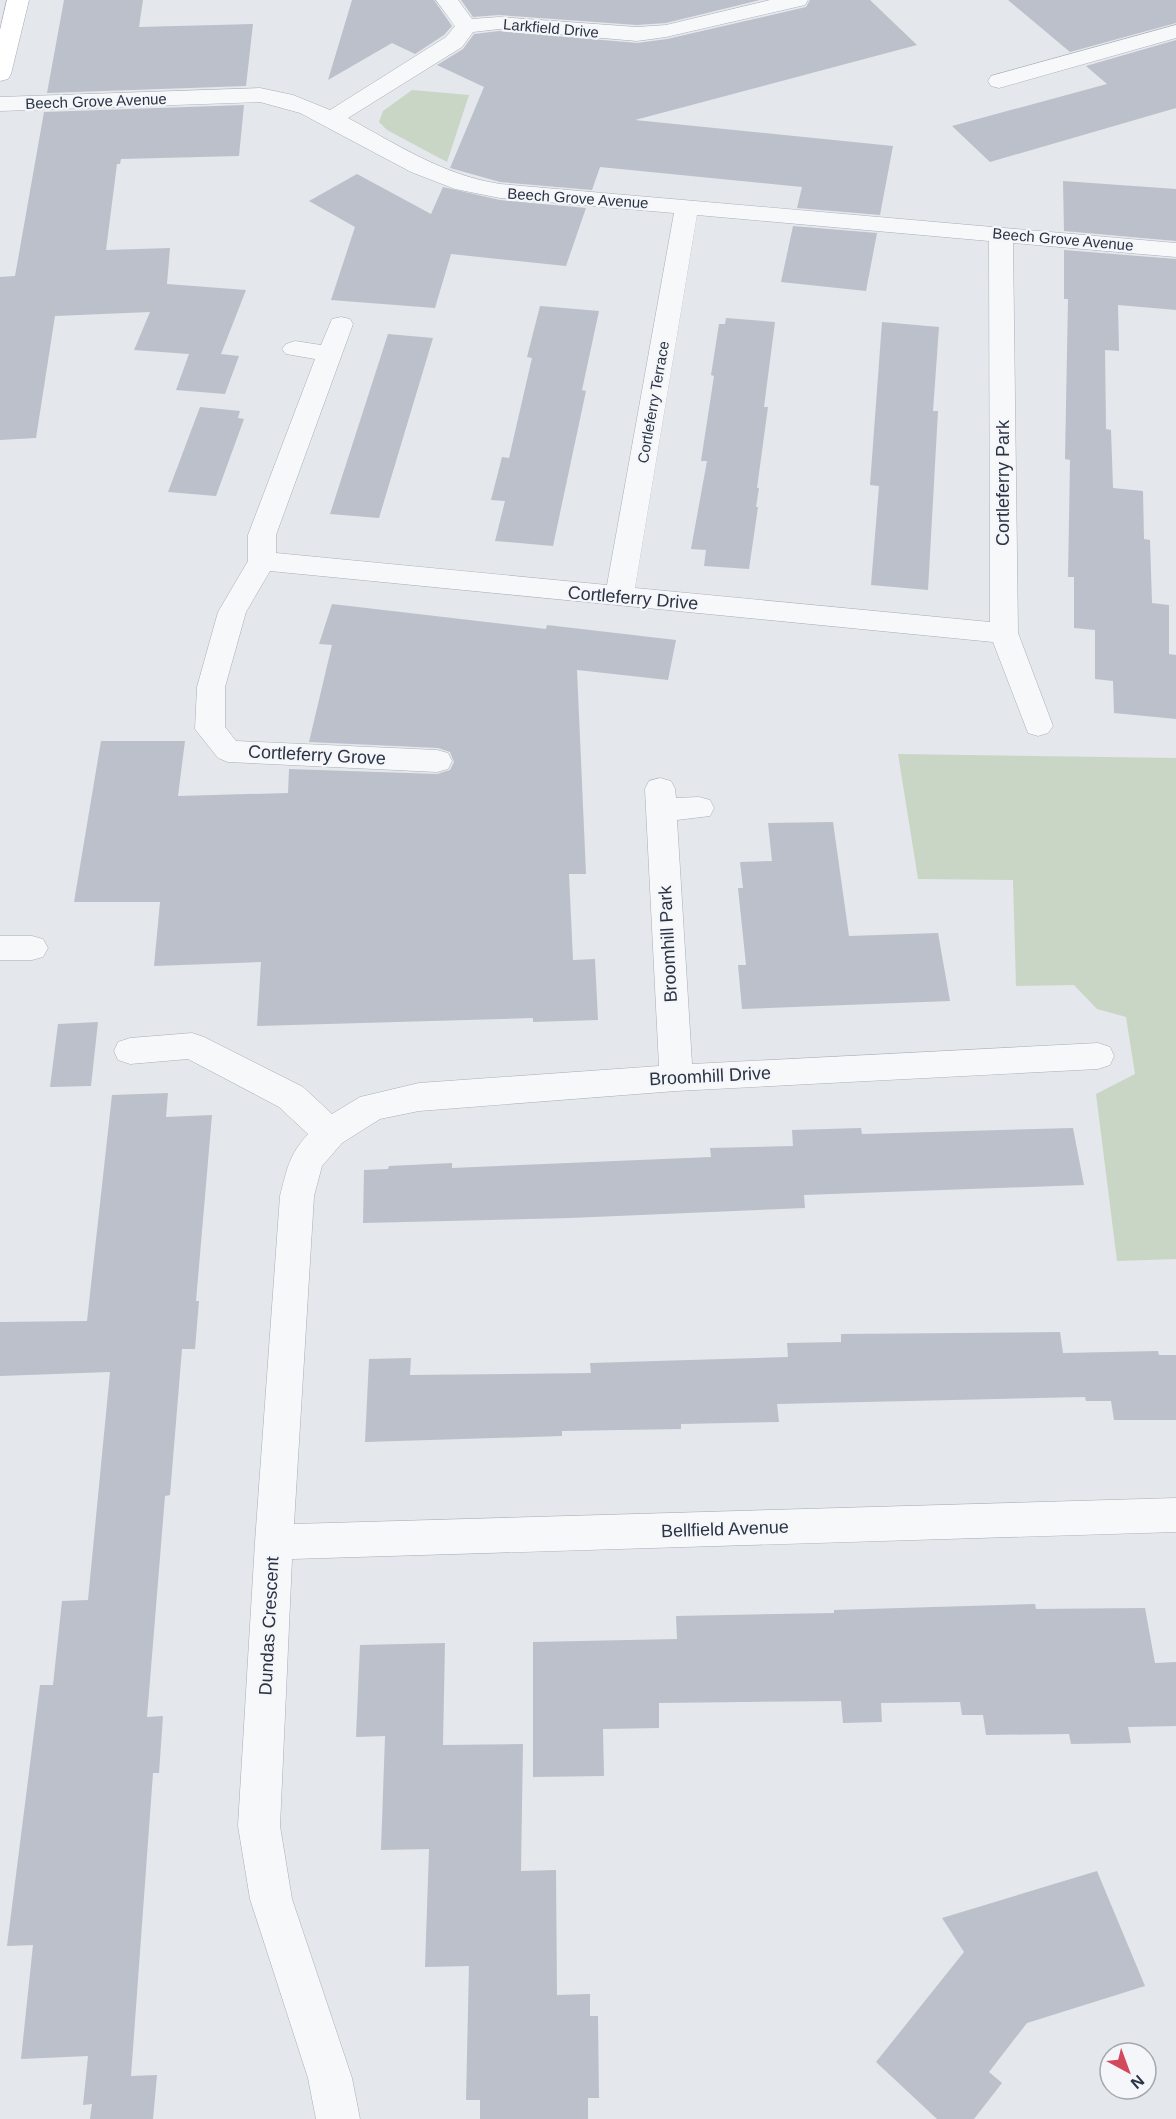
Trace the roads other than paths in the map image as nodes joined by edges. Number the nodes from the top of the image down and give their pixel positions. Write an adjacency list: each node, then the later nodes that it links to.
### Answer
1 (18, 0): 8 (main road)
2 (447, 0): 4 (street)
3 (797, 0): 4 (street, Larkfield Drive)
4 (466, 26): 11 (street)
5 (1176, 32): 7 (street)
6 (1014, 53): 7 (street)
7 (1034, 71): 9 (street)
8 (0, 74)
9 (999, 81)
10 (0, 104): 11 (street, Beech Grove Avenue)
11 (331, 119): 12 (street, Beech Grove Avenue)
12 (687, 206): 13 (street, Beech Grove Avenue); 19 (street, Cortleferry Terrace)
13 (1001, 234): 14 (street, Beech Grove Avenue); 20 (street, Cortleferry Park)
14 (1176, 250)
15 (340, 324): 17 (street, Cortleferry Grove)
16 (295, 349): 17 (street)
17 (331, 354): 18 (street, Cortleferry Grove)
18 (262, 561): 19 (street, Cortleferry Drive); 22 (street, Cortleferry Grove)
19 (619, 597): 20 (street, Cortleferry Drive)
20 (1004, 633): 21 (street, Cortleferry Park)
21 (1038, 726)
22 (437, 761)
23 (699, 808): 28 (street, Broomhill Park)
24 (0, 948): 25 (street)
25 (32, 948)
26 (130, 1051): 29 (street)
27 (1098, 1056): 28 (street, Broomhill Drive)
28 (676, 1078): 29 (street, Broomhill Drive)
29 (330, 1133): 31 (street, Dundas Crescent)
30 (1176, 1515): 31 (street, Bellfield Avenue)
31 (274, 1542): 32 (street, Dundas Crescent)
32 (338, 2119)

